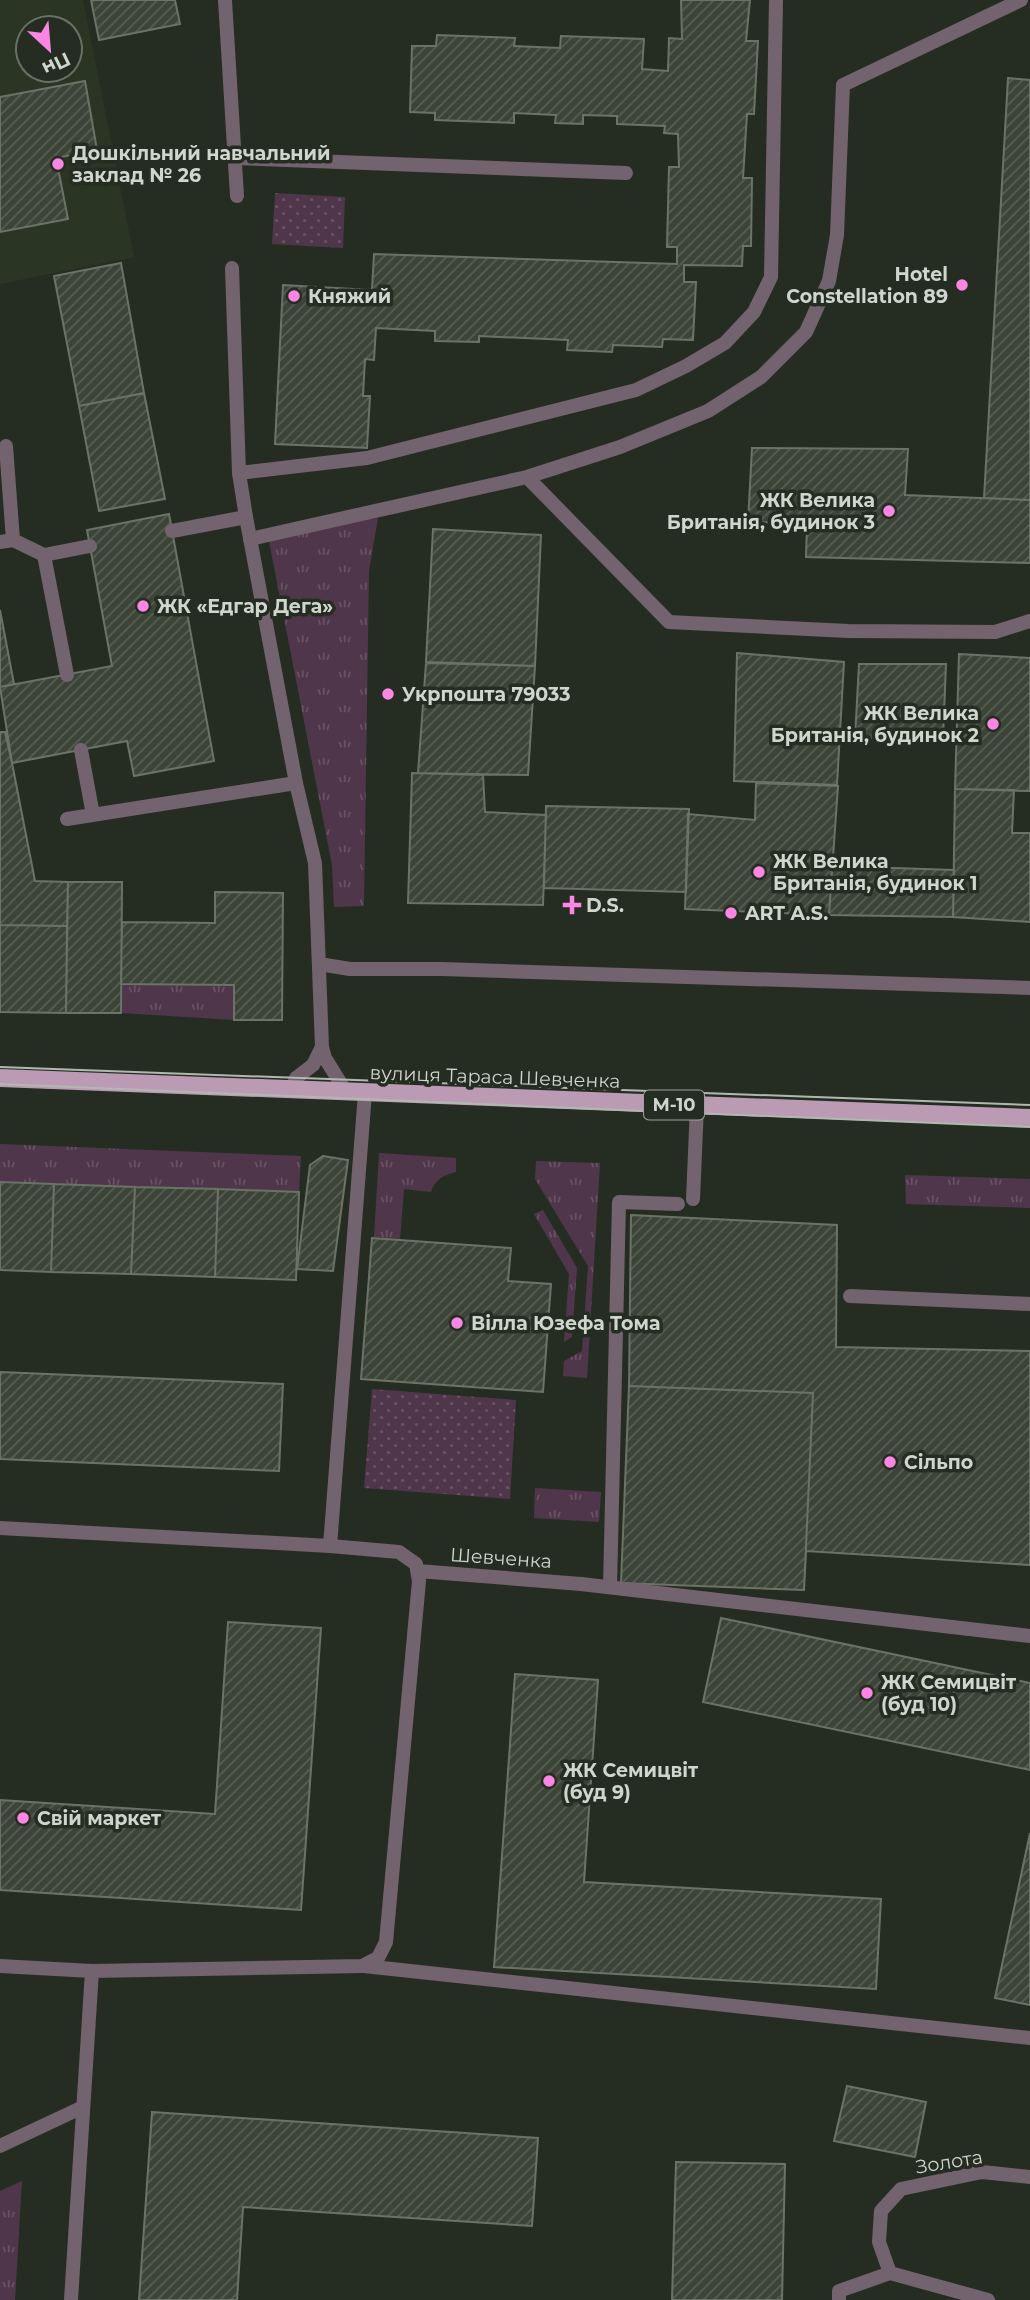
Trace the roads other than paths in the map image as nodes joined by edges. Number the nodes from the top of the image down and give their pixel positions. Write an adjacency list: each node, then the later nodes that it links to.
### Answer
1 (225, 0): 4 (street)
2 (776, 0): 9 (street)
3 (1021, 0): 10 (street)
4 (236, 158): 5 (street); 6 (street)
5 (626, 173)
6 (237, 196)
7 (232, 268): 9 (street)
8 (6, 446): 14 (street)
9 (239, 472): 11 (street)
10 (527, 477): 13 (street); 17 (street)
11 (246, 517): 12 (street); 13 (street)
12 (172, 531)
13 (250, 539): 20 (street)
14 (7, 541): 16 (street)
15 (90, 546): 16 (street)
16 (44, 555): 18 (street)
17 (1030, 621)
18 (67, 675)
19 (81, 750): 21 (street)
20 (296, 783): 21 (street); 23 (street)
21 (93, 815): 22 (street)
22 (67, 819)
23 (318, 964): 24 (street); 25 (street)
24 (1030, 988)
25 (322, 1047): 27 (street); 28 (street)
26 (0, 1078): 27 (main road, вулиця Тараса Шевченка / М-10)
27 (290, 1091): 28 (main road, вулиця Тараса Шевченка / М-10)
28 (346, 1092): 29 (main road, вулиця Тараса Шевченка / М-10)
29 (365, 1093): 30 (main road, вулиця Тараса Шевченка / М-10); 37 (street)
30 (696, 1106): 31 (main road, вулиця Тараса Шевченка / М-10); 32 (street)
31 (1030, 1118)
32 (693, 1199)
33 (678, 1204): 39 (street)
34 (850, 1296): 35 (street)
35 (1030, 1304)
36 (0, 1528): 37 (street)
37 (330, 1546): 38 (street)
38 (418, 1571): 39 (street, Шевченка); 42 (street)
39 (610, 1587): 40 (street, Шевченка)
40 (1030, 1636)
41 (0, 1966): 43 (street)
42 (362, 1966): 43 (street); 44 (street)
43 (92, 1971): 45 (street)
44 (1030, 2038)
45 (83, 2108): 46 (street); 49 (street)
46 (0, 2146)
47 (1030, 2177): 48 (street, Золота)
48 (890, 2273): 50 (street); 51 (street)
49 (71, 2300)
50 (839, 2300)
51 (988, 2300)

